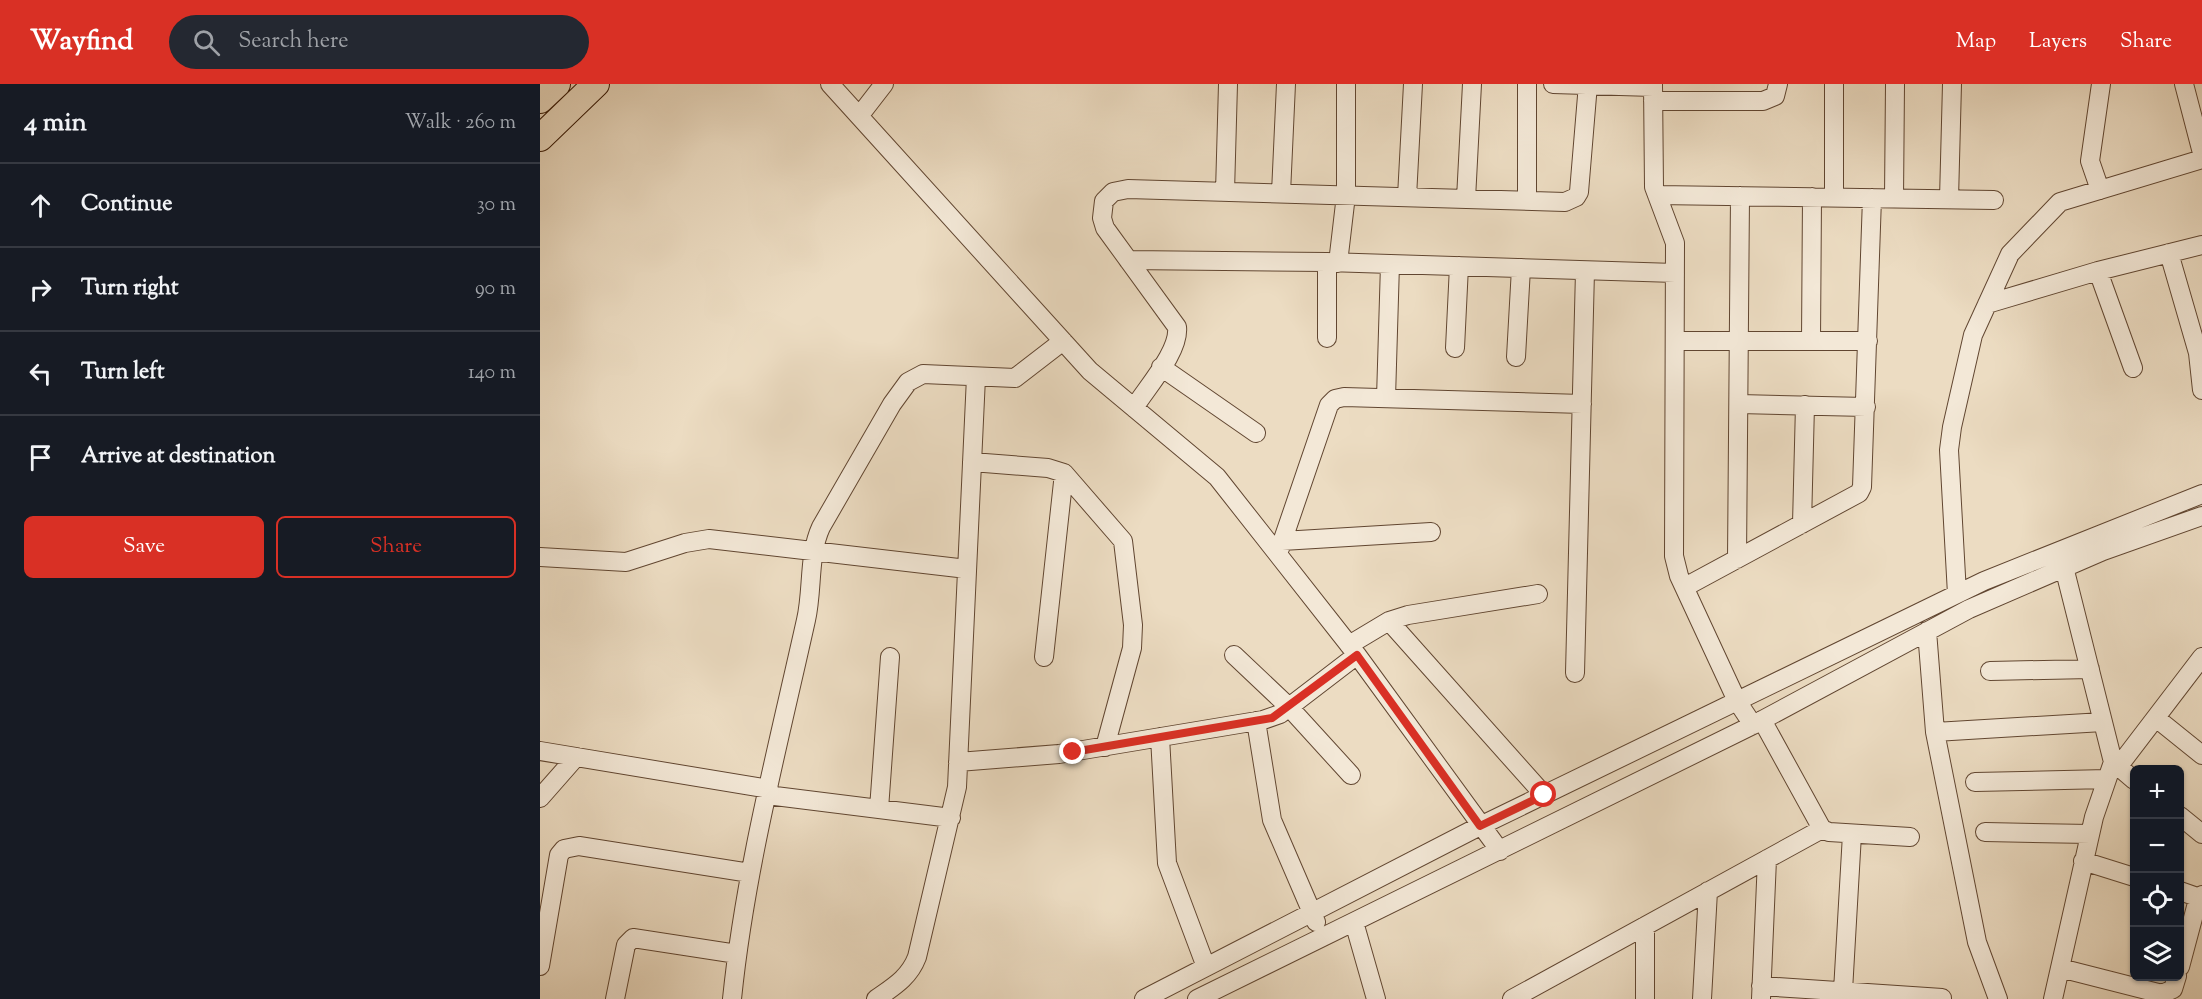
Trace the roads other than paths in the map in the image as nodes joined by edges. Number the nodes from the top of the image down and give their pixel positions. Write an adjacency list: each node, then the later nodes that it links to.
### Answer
1 (557, 84): 21 (highway)
2 (597, 84): 23 (highway)
3 (830, 84): 22 (street)
4 (884, 84): 22 (street)
5 (1228, 84): 27 (street)
6 (1286, 84): 28 (street)
7 (1347, 84): 29 (street)
8 (1413, 84): 32 (street)
9 (1472, 84): 37 (street)
10 (1527, 84): 39 (street)
11 (1553, 84): 18 (street)
12 (1778, 84): 20 (street)
13 (1834, 84): 34 (street)
14 (1895, 84): 36 (street)
15 (1952, 84): 38 (street)
16 (2101, 84): 26 (street)
17 (2184, 84): 24 (street)
18 (1588, 85): 19 (street); 39 (street)
19 (1653, 91): 20 (street); 30 (street)
20 (1715, 92)
21 (540, 100)
22 (860, 115): 53 (street)
23 (540, 138)
24 (2202, 153)
25 (2202, 159): 26 (street)
26 (2100, 190): 51 (street)
27 (1225, 192): 28 (street); 43 (street)
28 (1281, 193): 29 (street)
29 (1346, 195): 32 (street); 44 (street)
30 (1657, 195): 31 (street); 50 (street)
31 (1740, 196): 33 (street); 55 (street)
32 (1407, 197): 37 (street)
33 (1812, 197): 34 (street); 56 (street)
34 (1834, 197): 35 (street)
35 (1872, 198): 36 (street); 57 (street)
36 (1894, 198): 38 (street)
37 (1466, 199): 39 (street)
38 (1949, 199): 40 (street)
39 (1527, 200)
40 (1994, 200)
41 (2202, 245): 42 (street)
42 (2169, 253): 49 (street); 63 (street)
43 (1128, 260): 44 (street); 60 (street)
44 (1333, 263): 45 (street); 52 (street)
45 (1390, 264): 46 (street); 64 (street)
46 (1459, 266): 47 (street); 58 (street)
47 (1521, 268): 48 (street); 59 (street)
48 (1585, 270): 50 (street); 65 (street)
49 (2098, 271): 51 (street); 61 (street)
50 (1675, 273): 54 (street)
51 (1987, 304): 85 (street)
52 (1327, 338)
53 (1063, 341): 62 (street); 69 (street)
54 (1675, 341): 55 (street); 83 (street)
55 (1739, 341): 56 (street); 66 (street)
56 (1811, 341): 57 (street)
57 (1868, 341): 68 (street)
58 (1455, 348)
59 (1516, 357)
60 (1161, 367): 69 (street); 70 (street)
61 (2133, 368)
62 (976, 377): 71 (street); 78 (street)
63 (2202, 390)
64 (1386, 398): 65 (street); 77 (street)
65 (1581, 404): 95 (street)
66 (1738, 404): 67 (street); 80 (street)
67 (1805, 405): 68 (street); 75 (street)
68 (1866, 407): 75 (street)
69 (1134, 408): 77 (street)
70 (1256, 433)
71 (972, 462): 72 (street); 82 (street)
72 (1064, 473): 91 (street); 105 (street)
73 (2202, 494): 81 (street)
74 (2202, 516): 81 (street)
75 (1802, 524): 80 (street)
76 (1431, 532): 77 (street)
77 (1280, 548): 88 (street)
78 (814, 552): 79 (street); 82 (street); 114 (street)
79 (540, 557)
80 (1737, 559): 83 (street)
81 (2062, 559): 85 (street); 87 (street); 93 (street)
82 (967, 569): 109 (street)
83 (1685, 587): 97 (street)
84 (1538, 594): 86 (street)
85 (1958, 594): 97 (street)
86 (1389, 621): 88 (street); 115 (street)
87 (1928, 631): 102 (street); 103 (street)
88 (1353, 650): 98 (street); 120 (street)
89 (1234, 655): 98 (street)
90 (890, 657): 117 (street)
91 (1044, 657)
92 (2202, 657): 96 (street)
93 (2090, 669): 94 (street); 101 (street)
94 (1990, 671)
95 (1575, 673)
96 (2195, 680): 99 (street)
97 (1737, 701): 102 (street); 115 (street)
98 (1289, 707): 100 (street); 111 (street)
99 (2156, 718): 107 (street); 110 (street)
100 (1256, 721): 104 (street); 135 (street)
101 (2103, 722): 103 (street); 110 (street)
102 (1757, 723): 121 (street); 127 (street)
103 (1935, 732): 157 (street)
104 (1160, 737): 105 (street); 142 (street)
105 (1105, 747): 109 (street)
106 (540, 751): 108 (street)
107 (2202, 755)
108 (576, 757): 114 (street); 116 (street)
109 (958, 762): 118 (street)
110 (2113, 770): 112 (street); 113 (street); 124 (street)
111 (1351, 775)
112 (2130, 778)
113 (1975, 782)
114 (768, 792): 117 (street); 130 (street)
115 (1544, 795): 120 (street)
116 (540, 798)
117 (879, 809): 118 (street)
118 (951, 818): 150 (street)
119 (2184, 819): 125 (street)
120 (1480, 826): 127 (street); 135 (street)
121 (1822, 829): 123 (street); 128 (street)
122 (1985, 832): 124 (street)
123 (1852, 834): 126 (street); 145 (street)
124 (2090, 834): 129 (street)
125 (2202, 834)
126 (1910, 837)
127 (1500, 851): 136 (street)
128 (1767, 859): 132 (street); 146 (street)
129 (2084, 861): 131 (street); 143 (street)
130 (750, 873): 140 (street); 141 (street)
131 (2130, 876)
132 (1708, 891): 137 (street); 156 (street)
133 (2184, 892): 134 (street)
134 (2201, 896): 139 (street)
135 (1311, 913): 138 (street); 142 (street)
136 (1354, 922): 138 (street); 153 (street)
137 (1645, 926): 154 (street); 155 (street)
138 (1325, 936): 152 (street)
139 (2184, 953)
140 (737, 954): 148 (street); 149 (street)
141 (540, 966)
142 (1206, 967): 151 (street)
143 (2060, 968): 144 (street); 158 (street)
144 (2175, 981)
145 (1843, 991): 146 (street); 147 (street)
146 (1761, 992)
147 (1942, 998)
148 (615, 999)
149 (732, 999)
150 (876, 999)
151 (1145, 999)
152 (1197, 999)
153 (1376, 999)
154 (1512, 999)
155 (1645, 999)
156 (1702, 999)
157 (1998, 999)
158 (2053, 999)

